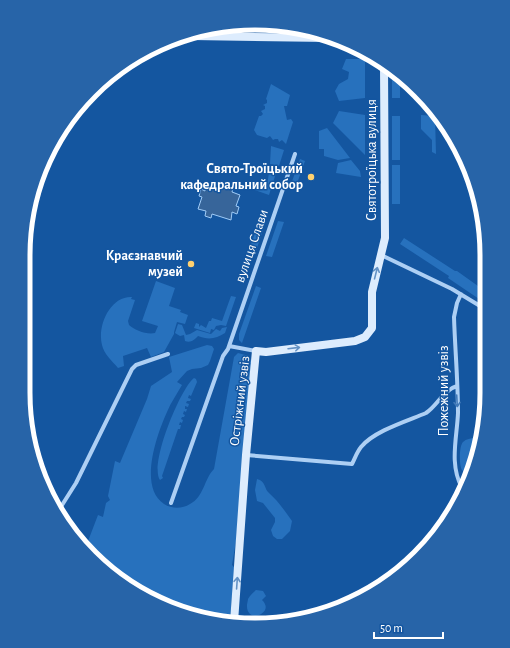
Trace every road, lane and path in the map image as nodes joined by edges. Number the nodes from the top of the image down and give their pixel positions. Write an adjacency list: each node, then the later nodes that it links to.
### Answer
1 (203, 36): 2 (street)
2 (312, 38)
3 (384, 71): 5 (street, Святотроїцька вулиця)
4 (295, 154): 8 (street, вулиця Слави)
5 (381, 255): 6 (street); 9 (street, Остріжний узвіз, one-way to 5)
6 (461, 294): 7 (street); 11 (street, Пожежний узвіз)
7 (480, 307)
8 (229, 346): 9 (street); 14 (street, вулиця Слави)
9 (256, 351): 12 (street, Остріжний узвіз)
10 (168, 354): 15 (street)
11 (456, 386): 12 (street); 13 (street, Пожежний узвіз, one-way to 13)
12 (246, 455): 16 (street, Остріжний узвіз, one-way to 12)
13 (460, 485)
14 (171, 503)
15 (62, 508)
16 (234, 617)

